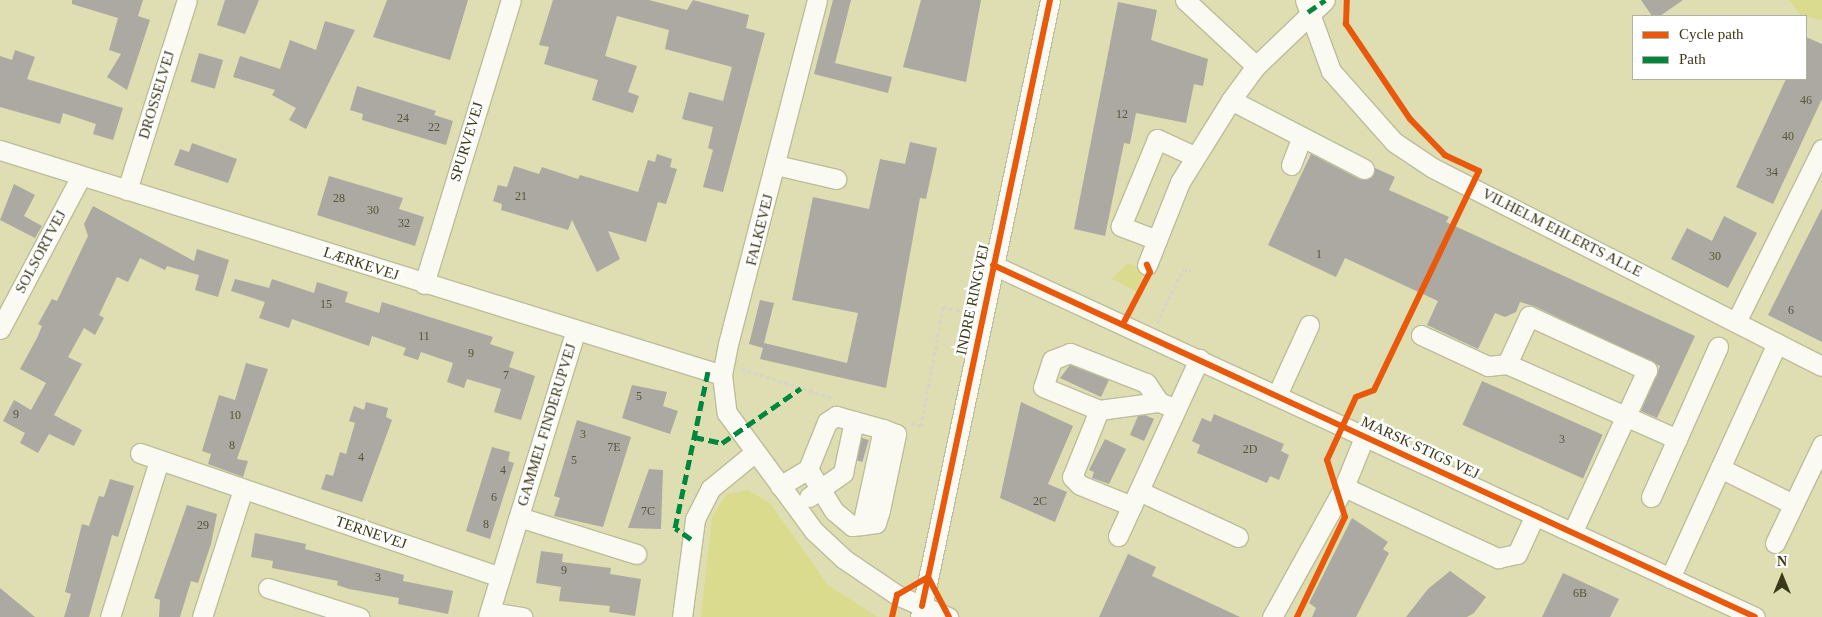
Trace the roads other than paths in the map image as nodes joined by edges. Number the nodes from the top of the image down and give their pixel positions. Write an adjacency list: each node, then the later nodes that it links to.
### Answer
1 (187, 0): 19 (street, DROSSELVEJ)
2 (511, 0): 23 (street, SPURVEVEJ)
3 (817, 0): 14 (street, FALKEVEJ)
4 (1050, 0): 21 (street, INDRE RINGVEJ)
5 (1185, 0): 8 (street)
6 (1325, 0): 7 (street)
7 (1307, 6): 8 (street); 24 (street, VILHELM EHLERTS ALLE)
8 (1256, 66): 9 (street)
9 (1231, 100): 10 (street); 13 (street)
10 (1302, 137): 15 (street); 16 (street)
11 (1822, 149): 24 (street)
12 (0, 150): 17 (street, LÆRKEVEJ)
13 (1194, 156): 20 (street); 20 (street)
14 (776, 165): 18 (street); 34 (street, FALKEVEJ)
15 (1291, 165)
16 (1364, 169)
17 (81, 176): 19 (street, LÆRKEVEJ); 26 (street, SOLSORTVEJ)
18 (836, 179)
19 (127, 190): 23 (street, LÆRKEVEJ)
20 (1156, 240): 22 (street)
21 (993, 265): 31 (street, MARSK STIGS VEJ); 66 (street, INDRE RINGVEJ)
22 (1147, 265)
23 (424, 284): 27 (street, LÆRKEVEJ)
24 (1736, 322): 29 (street, VILHELM EHLERTS ALLE)
25 (1309, 325): 35 (street)
26 (0, 329)
27 (575, 332): 34 (street, LÆRKEVEJ); 57 (street, GAMMEL FINDERUPVEJ)
28 (1421, 336): 32 (street)
29 (1777, 343): 33 (street, VILHELM EHLERTS ALLE); 46 (street)
30 (1718, 347): 41 (street)
31 (1199, 359): 35 (street, MARSK STIGS VEJ); 36 (street)
32 (1507, 364): 38 (street); 38 (street)
33 (1822, 366)
34 (722, 375): 44 (street, FALKEVEJ)
35 (1277, 395): 40 (street, MARSK STIGS VEJ)
36 (1168, 406): 37 (street); 37 (street); 53 (street)
37 (1099, 410): 53 (street)
38 (1625, 417): 41 (street); 58 (street)
39 (854, 421): 47 (street); 51 (street); 51 (street)
40 (1364, 435): 49 (street); 56 (street, MARSK STIGS VEJ)
41 (1677, 438): 52 (street)
42 (1822, 445): 54 (street)
43 (140, 453): 45 (street, TERNEVEJ)
44 (754, 453): 48 (street, FALKEVEJ); 72 (street)
45 (159, 461): 50 (street, TERNEVEJ); 68 (street)
46 (1720, 468): 54 (street); 64 (street)
47 (808, 469): 48 (street); 51 (street)
48 (780, 486): 55 (street, FALKEVEJ)
49 (1344, 487): 56 (street); 74 (street)
50 (242, 489): 63 (street, TERNEVEJ); 69 (street)
51 (819, 492): 55 (street)
52 (1651, 497)
53 (1135, 499): 59 (street); 60 (street)
54 (1793, 504): 61 (street)
55 (795, 506): 66 (street, FALKEVEJ)
56 (1535, 515): 58 (street, MARSK STIGS VEJ)
57 (519, 517): 62 (street, GAMMEL FINDERUPVEJ); 63 (street, GAMMEL FINDERUPVEJ)
58 (1572, 533): 64 (street, MARSK STIGS VEJ)
59 (1118, 536)
60 (1238, 537)
61 (1775, 543)
62 (636, 554)
63 (500, 576): 67 (street, GAMMEL FINDERUPVEJ)
64 (1670, 578): 75 (street, MARSK STIGS VEJ)
65 (268, 588): 70 (street)
66 (921, 611): 73 (street, FALKEVEJ)
67 (489, 614): 71 (street, GAMMEL FINDERUPVEJ)
68 (110, 617)
69 (202, 617)
70 (359, 617)
71 (523, 617)
72 (682, 617)
73 (948, 617)
74 (1272, 617)
75 (1755, 617)

